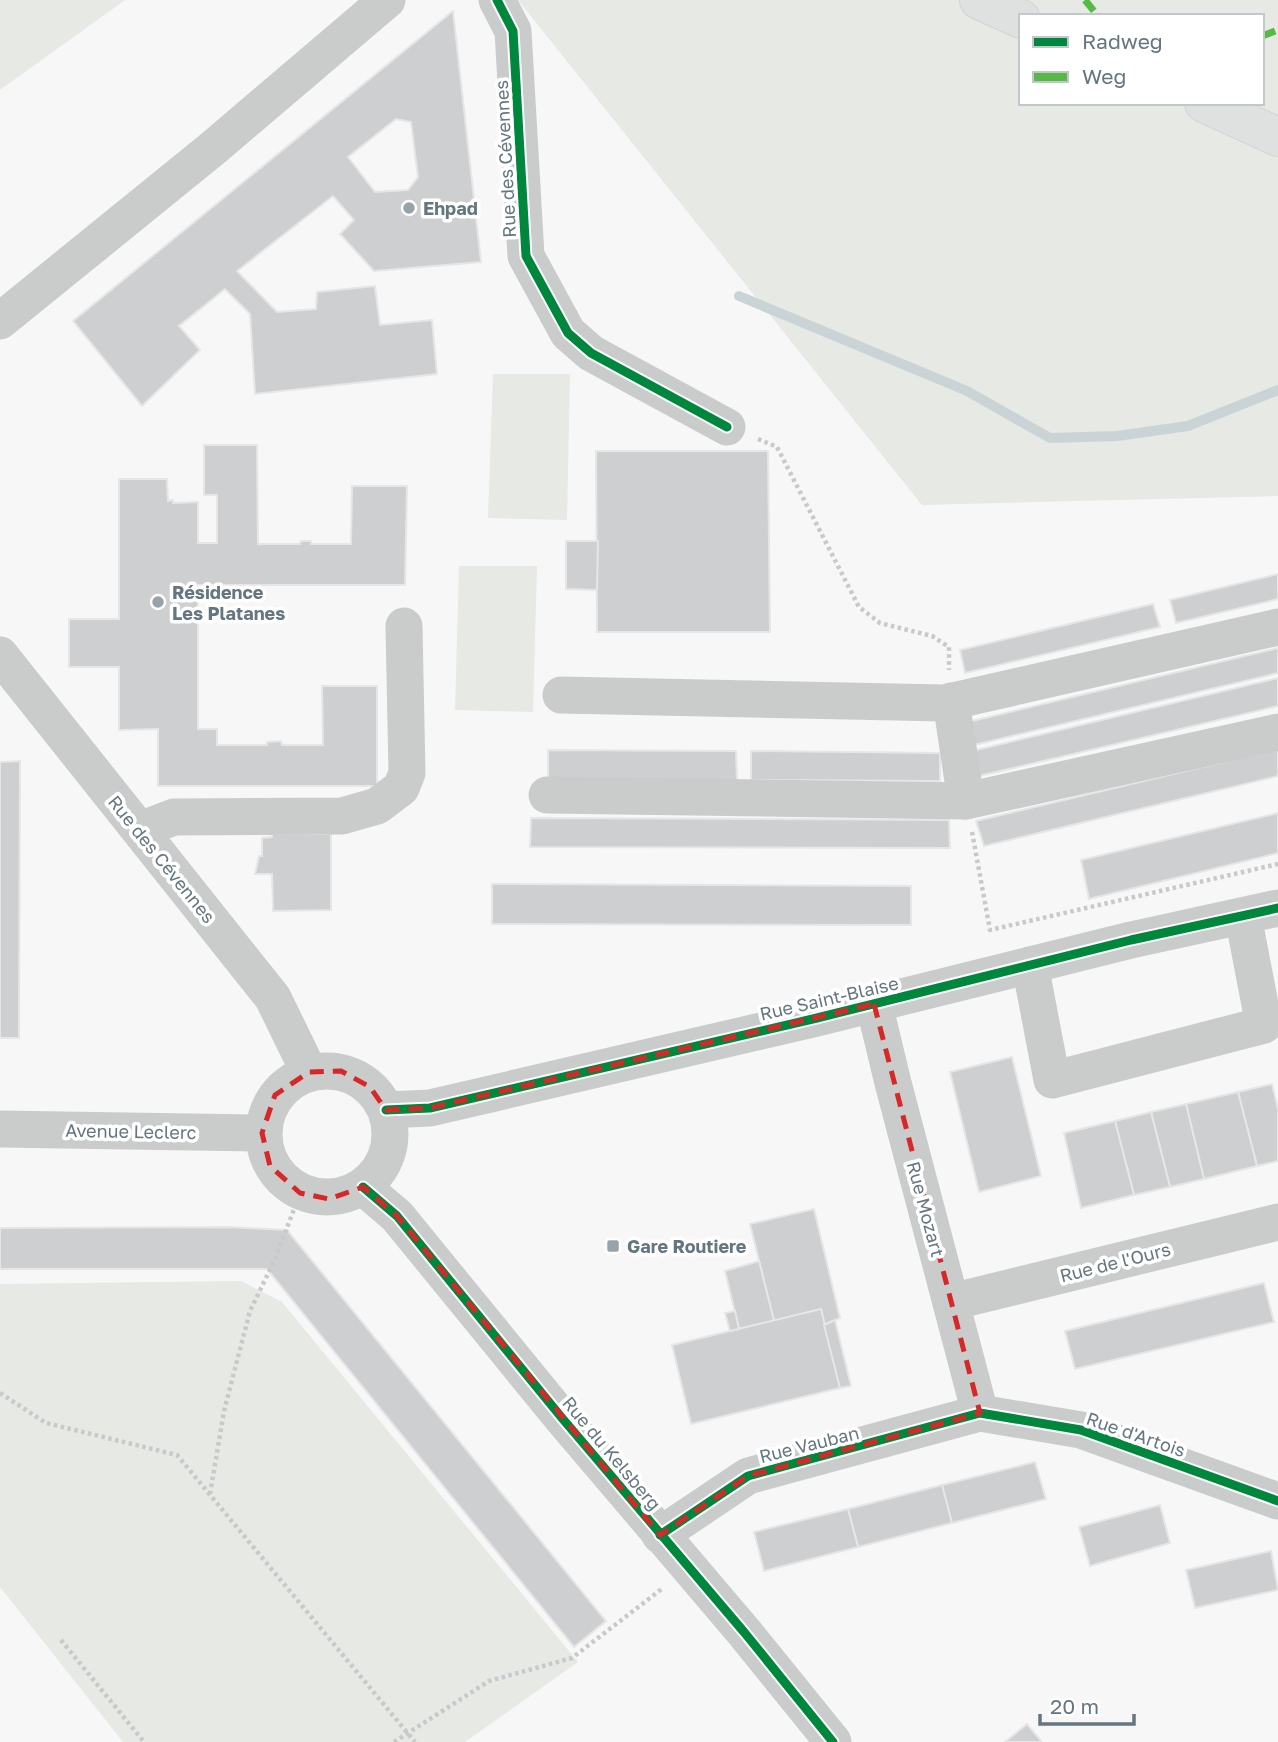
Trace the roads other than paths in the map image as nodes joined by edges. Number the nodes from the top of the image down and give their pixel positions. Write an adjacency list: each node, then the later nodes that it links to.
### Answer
1 (387, 0): 7 (street)
2 (497, 0): 8 (street, Rue des Cévennes)
3 (979, 0): 4 (main road)
4 (1019, 18)
5 (1208, 105): 6 (main road)
6 (1278, 137)
7 (0, 321)
8 (727, 427)
9 (404, 626): 17 (street)
10 (1278, 627): 13 (street)
11 (0, 655): 17 (street, Rue des Cévennes)
12 (561, 695): 13 (street)
13 (951, 701): 16 (street)
14 (1278, 732): 16 (street)
15 (547, 794): 16 (street)
16 (966, 801)
17 (140, 830): 22 (street, Rue des Cévennes)
18 (1278, 908): 19 (street, Rue Saint-Blaise)
19 (1243, 916): 20 (street, Rue Saint-Blaise); 20 (street)
20 (1030, 965): 21 (street, Rue Saint-Blaise)
21 (874, 1004): 23 (street, Rue Saint-Blaise); 28 (street, Rue Mozart)
22 (309, 1072): 23 (street); 25 (street)
23 (386, 1110): 26 (street)
24 (0, 1129): 25 (street, Avenue Leclerc)
25 (262, 1133): 26 (street)
26 (363, 1187): 31 (street, Rue du Kelsberg)
27 (1278, 1222): 28 (street, Rue de l'Ours)
28 (951, 1302): 29 (street, Rue Mozart)
29 (980, 1413): 30 (street, Rue d'Artois); 31 (street, Rue Vauban)
30 (1278, 1501)
31 (660, 1535): 32 (street, Rue du Kelsberg)
32 (833, 1742)

